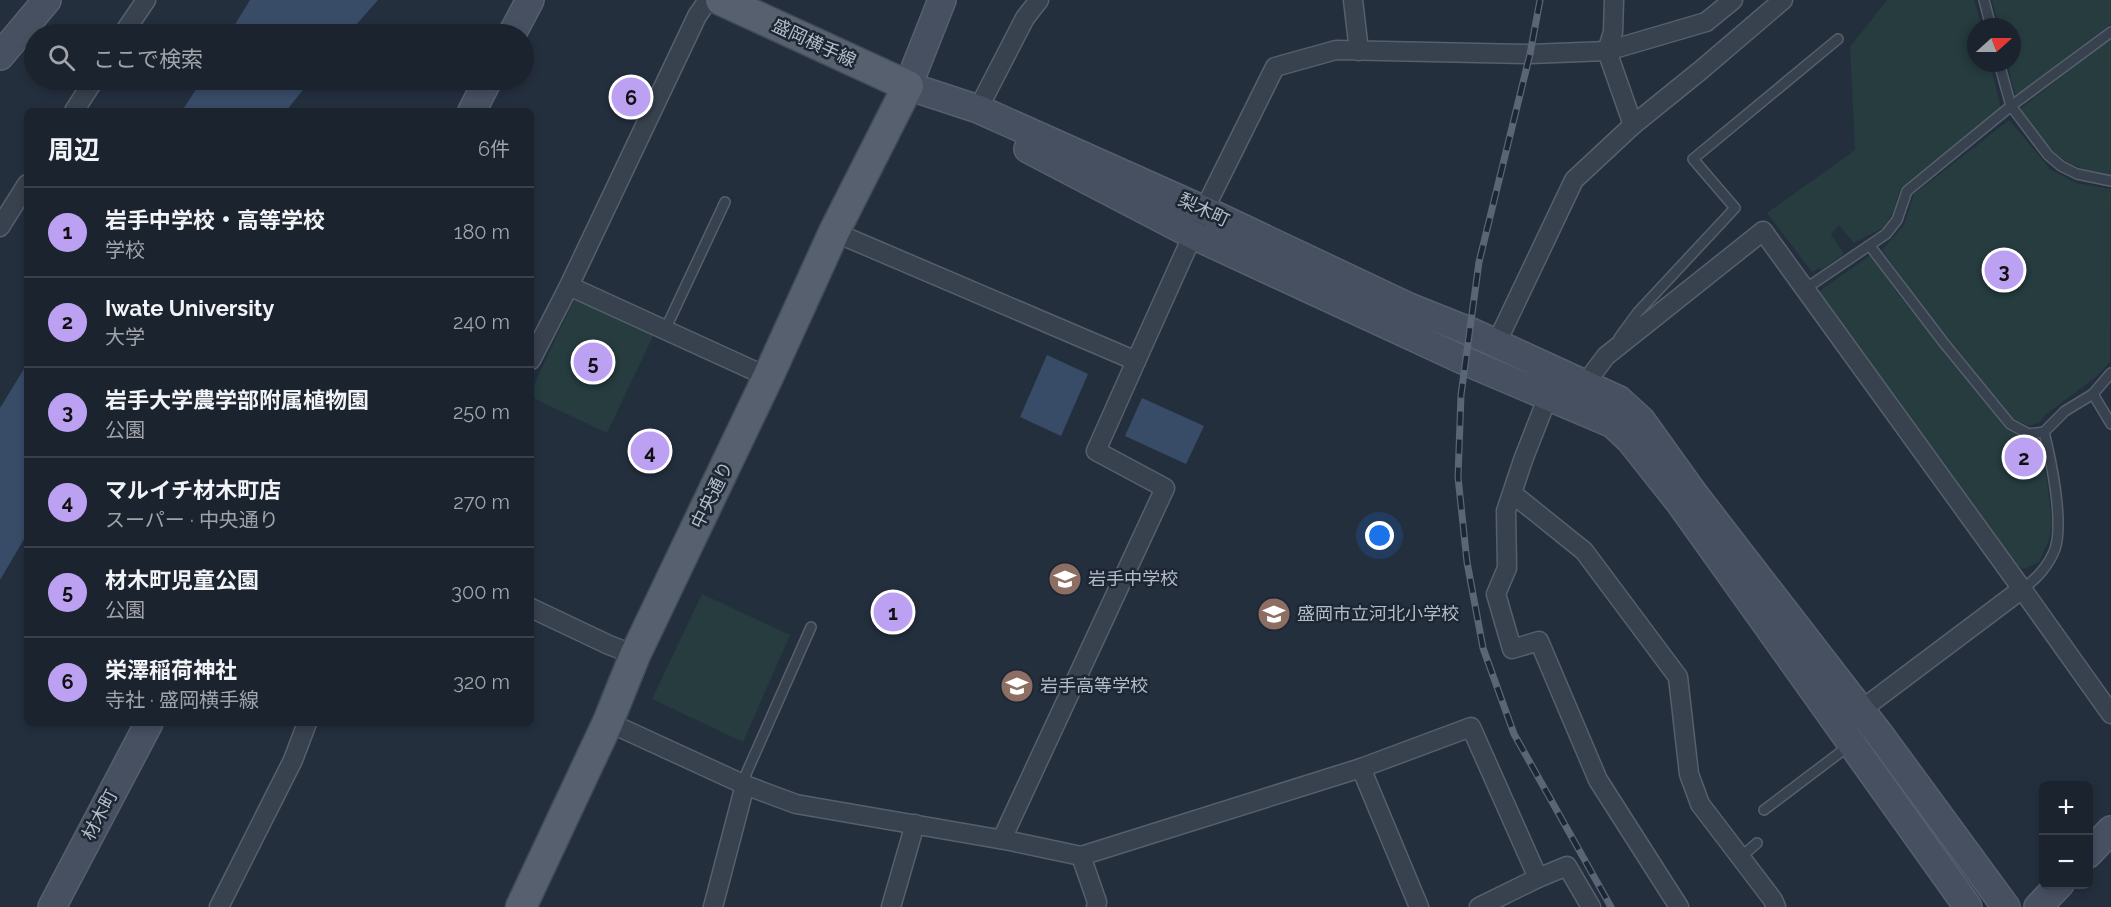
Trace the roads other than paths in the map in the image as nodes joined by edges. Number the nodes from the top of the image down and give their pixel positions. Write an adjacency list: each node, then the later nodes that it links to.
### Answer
1 (47, 0): 14 (street)
2 (146, 0): 15 (street)
3 (530, 0): 16 (street)
4 (708, 0): 40 (street)
5 (721, 0): 24 (main road, 盛岡横手線)
6 (942, 0): 24 (street)
7 (1039, 0): 30 (street)
8 (1353, 0): 20 (street)
9 (1614, 0): 21 (street)
10 (1733, 0): 21 (street)
11 (1783, 0): 31 (street)
12 (1984, 0): 13 (lane)
13 (1989, 18)
14 (27, 24)
15 (130, 24)
16 (517, 24)
17 (24, 27): 22 (street)
18 (2111, 32): 27 (lane)
19 (1838, 39): 45 (lane)
20 (1359, 51): 21 (street); 35 (street)
21 (1607, 51): 31 (street)
22 (0, 56)
23 (2002, 72): 27 (lane)
24 (908, 86): 30 (street, 梨木町); 37 (main road, 中央通り); 38 (street)
25 (88, 90): 28 (street)
26 (483, 90): 29 (street)
27 (2011, 106): 32 (lane); 39 (lane)
28 (76, 108)
29 (474, 108)
30 (978, 108): 35 (street, 梨木町)
31 (1633, 125): 43 (street)
32 (2111, 181)
33 (24, 189): 36 (street)
34 (725, 202): 42 (lane)
35 (1204, 210): 38 (street); 43 (street, 梨木町)
36 (0, 227)
37 (834, 232): 46 (street); 48 (main road, 中央通り)
38 (1193, 235): 46 (street); 49 (street)
39 (1870, 246): 41 (lane); 53 (lane)
40 (569, 286): 42 (street); 44 (street)
41 (1805, 289): 45 (street); 55 (street)
42 (664, 330): 48 (street)
43 (1496, 344): 49 (street, 梨木町)
44 (534, 354)
45 (1606, 356): 50 (street)
46 (1136, 361): 70 (street)
47 (2111, 373): 51 (lane)
48 (768, 377): 58 (main road, 中央通り)
49 (1553, 384): 50 (street); 54 (street); 64 (street)
50 (1585, 384): 59 (street)
51 (2093, 394): 52 (lane); 53 (lane)
52 (2111, 423)
53 (2044, 432): 55 (lane)
54 (1513, 494): 74 (street); 86 (street)
55 (2022, 589): 59 (street); 60 (street)
56 (534, 609): 58 (street)
57 (811, 627): 66 (lane)
58 (635, 655): 61 (main road, 中央通り)
59 (1861, 710): 89 (street)
60 (2111, 714)
61 (608, 722): 66 (street); 79 (main road, 中央通り)
62 (147, 726): 77 (street, 材木町)
63 (306, 726): 78 (street)
64 (1852, 744): 67 (lane); 88 (street)
65 (1361, 768): 73 (street); 75 (street); 83 (street)
66 (744, 784): 68 (street); 80 (street)
67 (1764, 810)
68 (915, 824): 70 (street); 81 (street)
69 (2111, 830): 72 (street)
70 (1002, 839): 73 (street)
71 (1757, 843): 74 (lane)
72 (2093, 849)
73 (1081, 856): 82 (street)
74 (1741, 857): 87 (street)
75 (1538, 878): 84 (street); 85 (street)
76 (2056, 889): 90 (street)
77 (52, 907)
78 (219, 907)
79 (521, 907)
80 (713, 907)
81 (891, 907)
82 (1096, 907)
83 (1419, 907)
84 (1479, 907)
85 (1591, 907)
86 (1678, 907)
87 (1776, 907)
88 (1968, 907)
89 (2006, 907)
90 (2038, 907)

